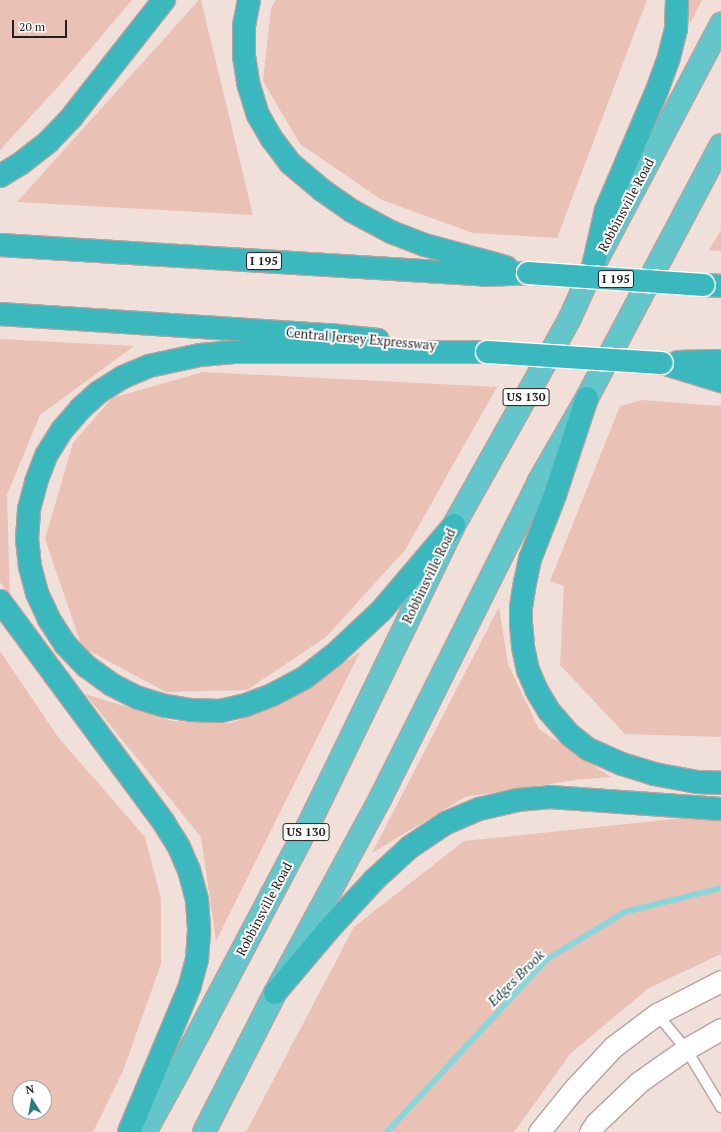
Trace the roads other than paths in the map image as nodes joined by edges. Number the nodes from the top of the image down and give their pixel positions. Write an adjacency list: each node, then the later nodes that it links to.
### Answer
1 (164, 0): 6 (highway)
2 (249, 0): 9 (highway)
3 (677, 0): 8 (highway)
4 (721, 24): 8 (highway, Robbinsville Road / US 130)
5 (721, 145): 16 (highway)
6 (0, 176)
7 (0, 245): 9 (highway, I 195)
8 (593, 267): 17 (highway, Robbinsville Road / US 130)
9 (528, 273): 10 (highway, I 195, bridge)
10 (715, 285)
11 (0, 314): 12 (highway, Central Jersey Expressway)
12 (487, 352): 14 (highway, Central Jersey Expressway, bridge); 17 (highway)
13 (721, 361): 14 (highway, Central Jersey Expressway)
14 (662, 363): 15 (highway)
15 (721, 381)
16 (587, 398): 19 (highway); 22 (highway)
17 (454, 525): 28 (highway, Robbinsville Road / US 130)
18 (0, 601): 27 (highway)
19 (721, 783)
20 (721, 809): 22 (highway)
21 (721, 981): 23 (street)
22 (275, 993): 29 (highway)
23 (657, 1014): 25 (lane); 30 (street)
24 (721, 1029): 25 (street)
25 (686, 1049): 26 (lane); 31 (street)
26 (721, 1107)
27 (129, 1132)
28 (145, 1132)
29 (204, 1132)
30 (539, 1132)
31 (590, 1132)

